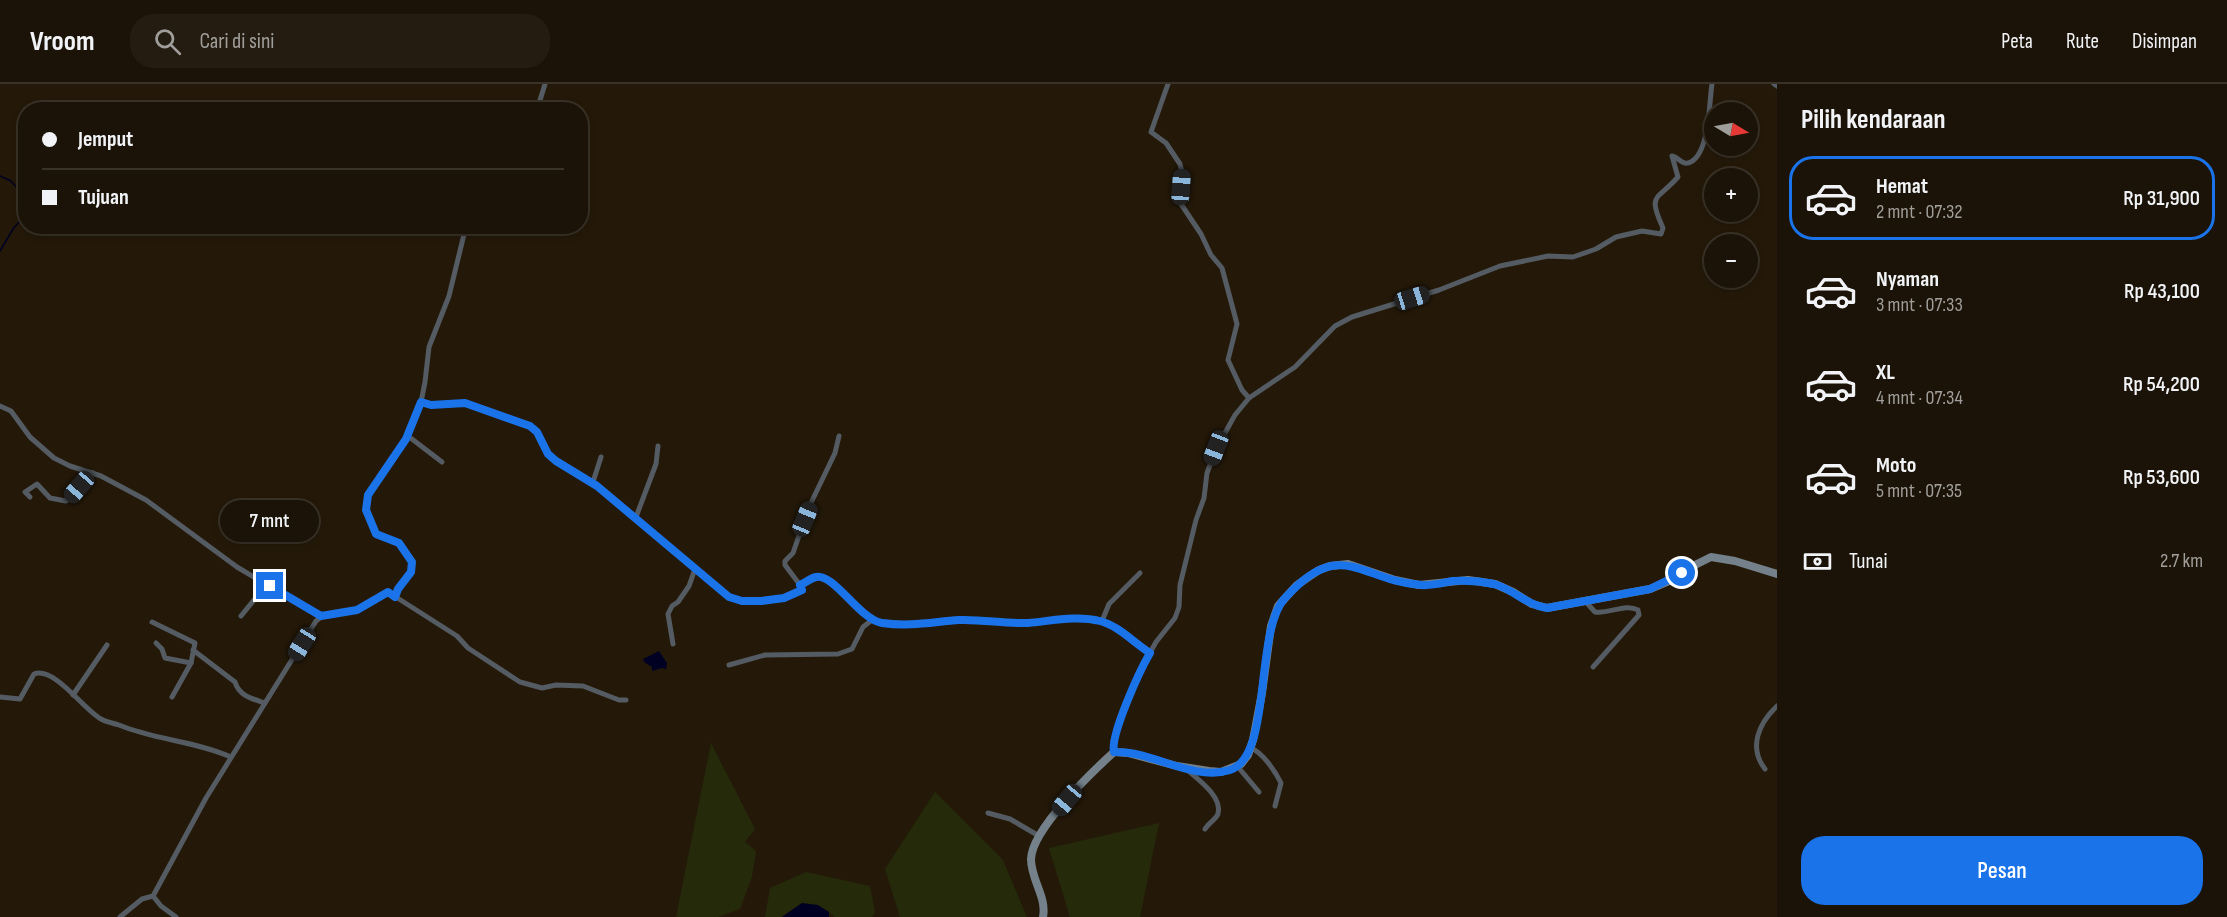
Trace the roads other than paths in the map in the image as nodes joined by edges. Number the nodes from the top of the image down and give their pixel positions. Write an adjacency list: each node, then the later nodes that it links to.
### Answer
1 (545, 84): 4 (street)
2 (1168, 84): 6 (street)
3 (1712, 84): 6 (street)
4 (539, 102)
5 (464, 234): 7 (street)
6 (1249, 398): 34 (street)
7 (421, 402): 9 (street); 15 (street)
8 (0, 406): 14 (street)
9 (408, 436): 13 (street); 23 (street)
10 (838, 436): 22 (street)
11 (658, 446): 17 (street)
12 (602, 457): 15 (street)
13 (442, 462)
14 (93, 473): 16 (street); 21 (street)
15 (593, 482): 17 (street)
16 (30, 497)
17 (636, 517): 18 (street)
18 (695, 569): 22 (street); 31 (street)
19 (1140, 573): 29 (street)
20 (1777, 574): 24 (main road)
21 (267, 584): 25 (street); 26 (street)
22 (800, 585): 27 (street)
23 (395, 597): 26 (street); 41 (street)
24 (1585, 601): 37 (street); 44 (main road)
25 (241, 616)
26 (321, 616): 42 (street)
27 (872, 620): 29 (street); 36 (street)
28 (152, 621): 33 (street)
29 (1102, 621): 34 (street)
30 (156, 643): 35 (street)
31 (673, 644)
32 (107, 645): 38 (street)
33 (193, 650): 35 (street); 42 (street)
34 (1150, 653): 45 (street)
35 (190, 663): 40 (street)
36 (729, 665)
37 (1593, 667)
38 (73, 695): 39 (street); 46 (street)
39 (0, 697)
40 (172, 698)
41 (626, 700)
42 (266, 703): 46 (street)
43 (1777, 706): 49 (street)
44 (1251, 748): 47 (main road); 51 (street)
45 (1114, 752): 48 (main road); 54 (main road)
46 (231, 757): 55 (street)
47 (1238, 767): 48 (main road); 50 (street)
48 (1185, 768): 53 (street)
49 (1766, 769)
50 (1259, 792)
51 (1275, 806)
52 (988, 813): 54 (street)
53 (1205, 828)
54 (1039, 836): 58 (main road)
55 (153, 896): 56 (street); 57 (street)
56 (120, 917)
57 (176, 917)
58 (1043, 917)

